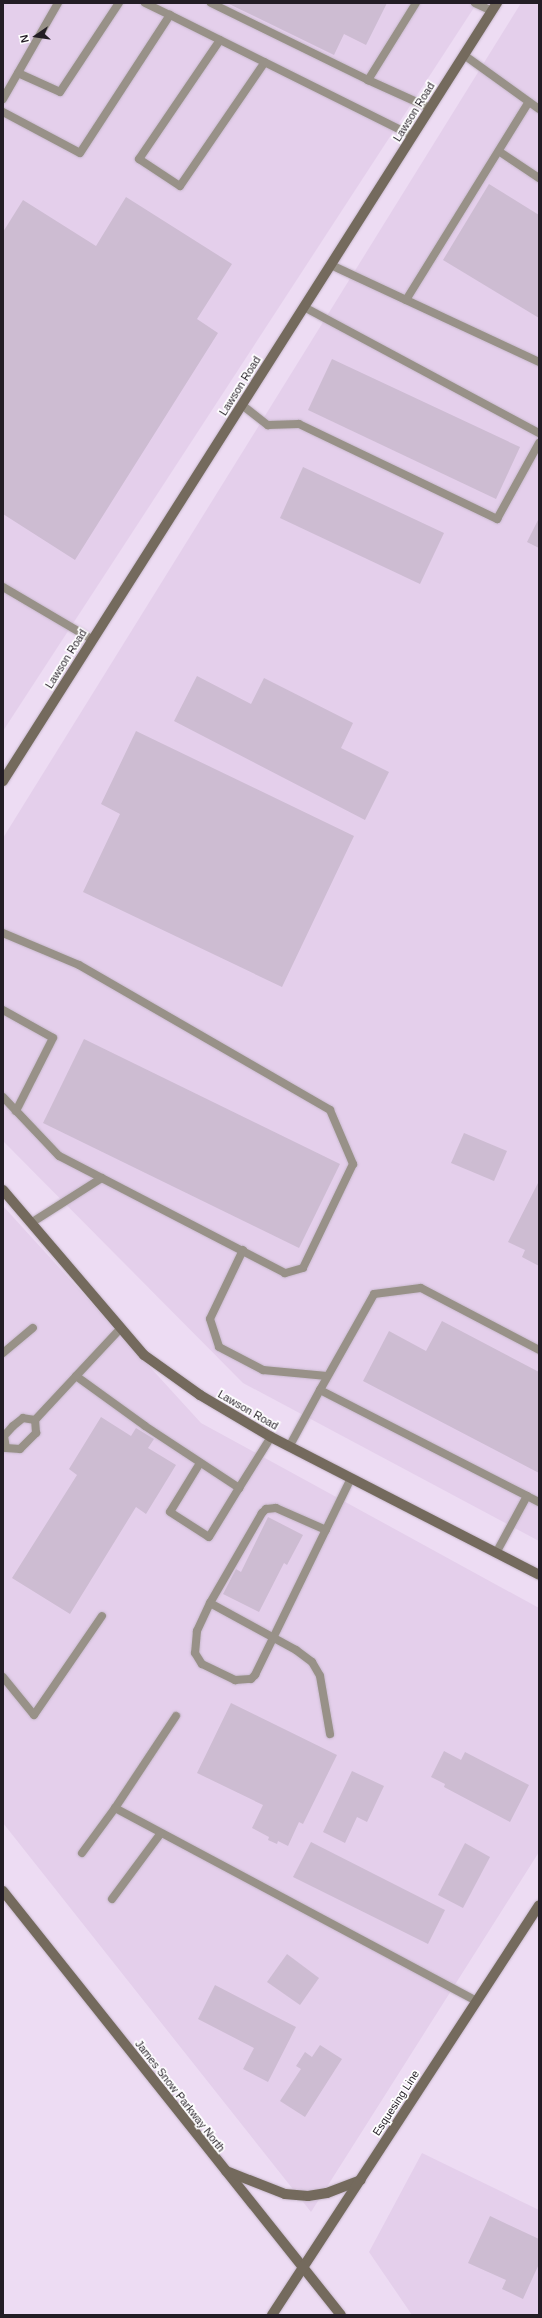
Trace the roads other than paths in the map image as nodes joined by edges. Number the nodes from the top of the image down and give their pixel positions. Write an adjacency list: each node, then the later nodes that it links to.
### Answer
1 (58, 3): 12 (lane)
2 (119, 3): 12 (lane)
3 (145, 3): 8 (lane)
4 (211, 3): 13 (lane)
5 (416, 3): 13 (lane)
6 (475, 3): 7 (lane)
7 (494, 7): 10 (street, Lawson Road)
8 (170, 15): 9 (lane); 18 (lane)
9 (220, 40): 11 (lane); 11 (lane)
10 (464, 55): 15 (lane); 16 (street, Lawson Road)
11 (265, 62): 19 (lane)
12 (18, 73): 14 (lane)
13 (368, 80): 16 (lane)
14 (3, 99)
15 (529, 102): 17 (lane); 20 (lane)
16 (430, 108): 19 (street, Lawson Road)
17 (539, 108)
18 (3, 112)
19 (413, 136): 22 (street, Lawson Road)
20 (500, 152): 21 (lane); 23 (lane)
21 (539, 178)
22 (331, 265): 23 (lane); 24 (street, Lawson Road)
23 (406, 300): 25 (lane)
24 (304, 307): 26 (street, Lawson Road); 27 (lane)
25 (539, 362)
26 (242, 405): 28 (lane); 30 (street, Lawson Road)
27 (539, 433)
28 (539, 443)
29 (3, 587): 30 (lane)
30 (92, 640): 31 (street, Lawson Road)
31 (3, 781)
32 (3, 933): 39 (lane)
33 (3, 1010): 35 (lane)
34 (3, 1097): 35 (lane)
35 (16, 1111): 36 (lane)
36 (102, 1178): 38 (lane); 39 (lane)
37 (3, 1190): 38 (street, Lawson Road)
38 (31, 1223): 41 (street, Lawson Road)
39 (243, 1250): 45 (lane)
40 (33, 1328): 43 (lane)
41 (120, 1329): 44 (lane); 48 (street, Lawson Road)
42 (539, 1350): 45 (lane)
43 (3, 1352)
44 (76, 1376): 47 (lane); 51 (lane)
45 (327, 1376): 46 (lane)
46 (320, 1390): 49 (lane); 54 (lane)
47 (35, 1420): 50 (lane); 50 (lane)
48 (271, 1437): 49 (street, Lawson Road); 53 (lane)
49 (289, 1446): 52 (street, Lawson Road)
50 (5, 1449)
51 (200, 1463): 53 (lane); 53 (lane)
52 (351, 1478): 56 (lane); 57 (street, Lawson Road)
53 (240, 1488)
54 (527, 1496): 55 (lane); 57 (lane)
55 (539, 1502)
56 (326, 1530): 59 (lane); 61 (lane)
57 (496, 1553): 58 (street, Lawson Road)
58 (539, 1575)
59 (210, 1603): 61 (lane); 61 (lane)
60 (102, 1616): 62 (lane)
61 (274, 1637): 64 (lane)
62 (3, 1677)
63 (176, 1716): 65 (lane)
64 (330, 1734)
65 (115, 1808): 66 (lane); 67 (lane)
66 (161, 1834): 69 (lane); 71 (lane)
67 (82, 1853)
68 (3, 1891): 72 (street, James Snow Parkway North)
69 (112, 1899)
70 (539, 1905): 71 (street, Esquesing Line)
71 (477, 2001): 73 (street, Esquesing Line)
72 (223, 2169): 73 (street); 74 (street, James Snow Parkway North)
73 (360, 2180): 74 (street, Esquesing Line)
74 (303, 2268): 75 (street, Esquesing Line); 76 (street, James Snow Parkway North)
75 (272, 2315)
76 (341, 2315)

